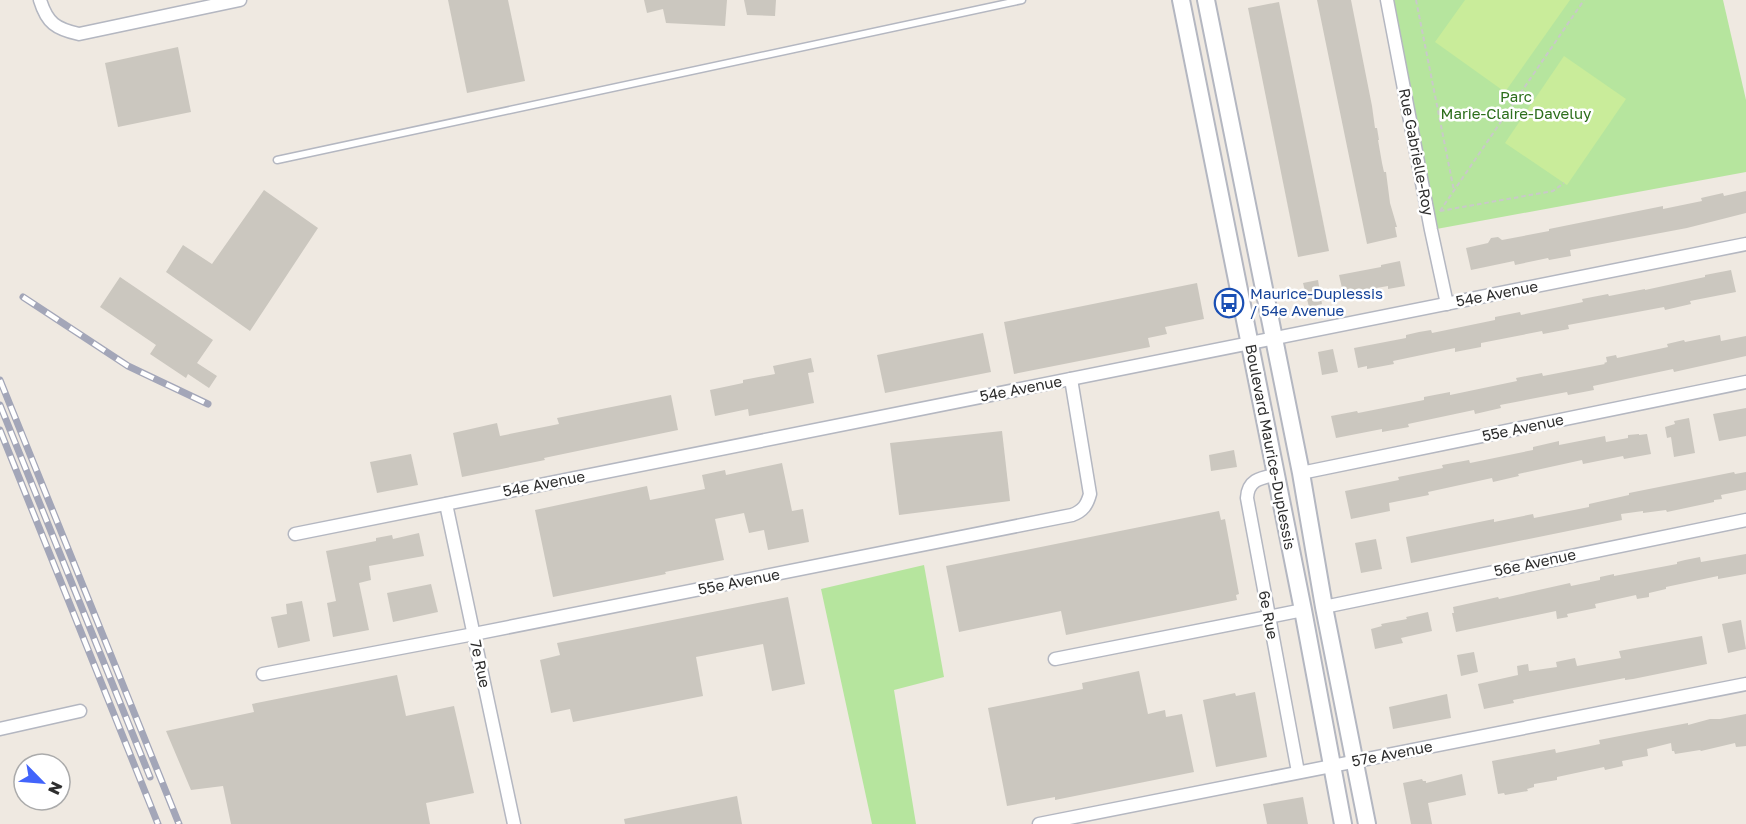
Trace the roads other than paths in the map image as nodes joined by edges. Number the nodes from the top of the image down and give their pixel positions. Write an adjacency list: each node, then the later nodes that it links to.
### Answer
1 (40, 0): 2 (street)
2 (240, 0)
3 (1022, 0): 7 (lane)
4 (1181, 0): 11 (street, Boulevard Maurice-Duplessis)
5 (1206, 0): 10 (street, Boulevard Maurice-Duplessis)
6 (1386, 0): 9 (street, Rue Gabrielle-Roy)
7 (277, 160)
8 (1746, 244): 9 (street, 54e Avenue)
9 (1447, 304): 10 (street, 54e Avenue)
10 (1274, 339): 11 (street, 54e Avenue); 14 (street, Boulevard Maurice-Duplessis)
11 (1250, 344): 12 (street, 54e Avenue); 15 (street, Boulevard Maurice-Duplessis)
12 (1071, 379): 16 (street, 54e Avenue); 22 (street, 55e Avenue)
13 (1746, 382): 14 (street, 55e Avenue)
14 (1301, 473): 19 (street, Boulevard Maurice-Duplessis)
15 (1275, 475): 20 (street, Boulevard Maurice-Duplessis); 21 (street, 6e Rue)
16 (446, 504): 18 (street, 54e Avenue); 22 (street, 7e Rue)
17 (1746, 520): 19 (street, 56e Avenue)
18 (295, 534)
19 (1324, 607): 28 (street, Boulevard Maurice-Duplessis)
20 (1303, 610): 21 (street); 29 (street, Boulevard Maurice-Duplessis)
21 (1268, 617): 23 (street); 30 (street, 6e Rue)
22 (474, 634): 24 (street, 55e Avenue); 31 (street, 7e Rue)
23 (1055, 659)
24 (263, 674)
25 (1746, 684): 28 (street, 57e Avenue)
26 (80, 711): 27 (street)
27 (0, 729)
28 (1354, 760): 29 (street, 57e Avenue); 34 (street, Boulevard Maurice-Duplessis)
29 (1332, 766): 30 (street, 57e Avenue); 33 (street, Boulevard Maurice-Duplessis)
30 (1298, 772): 32 (street, 57e Avenue)
31 (514, 824)
32 (1039, 824)
33 (1343, 824)
34 (1367, 824)

